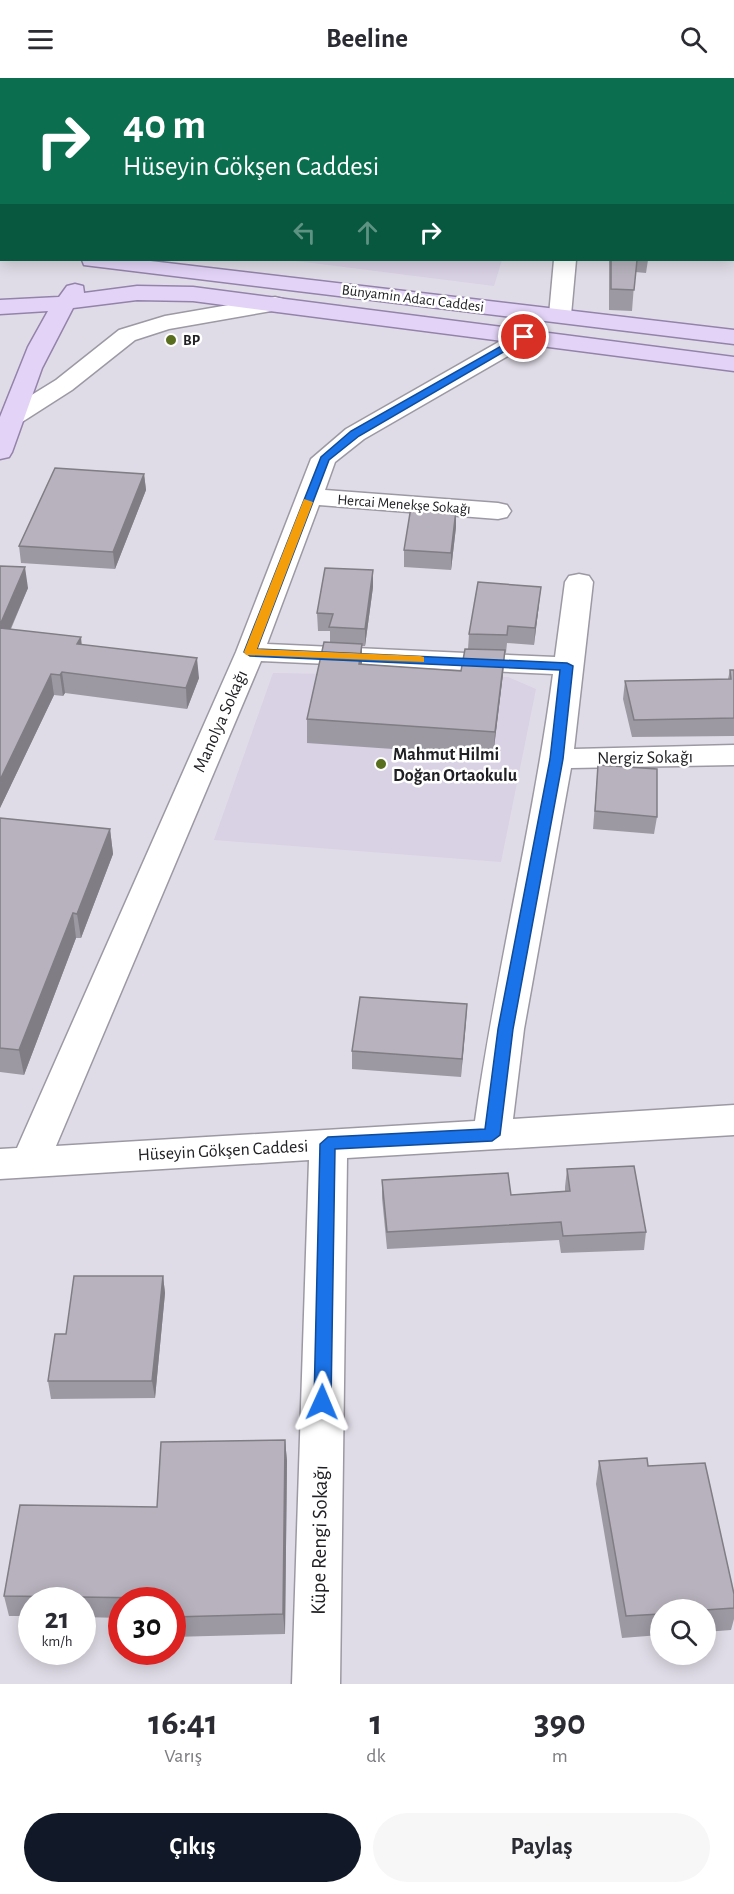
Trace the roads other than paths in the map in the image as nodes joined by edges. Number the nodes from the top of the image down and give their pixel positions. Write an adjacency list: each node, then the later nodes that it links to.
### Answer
1 (92, 261): 4 (main road)
2 (101, 261): 7 (main road, Bünyamin Adacı Caddesi)
3 (565, 261): 7 (street)
4 (66, 302): 5 (main road); 6 (main road); 11 (main road)
5 (275, 304): 8 (main road); 11 (street)
6 (0, 306)
7 (560, 315): 9 (main road, Bünyamin Adacı Caddesi)
8 (524, 337): 10 (main road); 13 (street, Manolya Sokağı)
9 (734, 337)
10 (734, 364)
11 (13, 417): 12 (main road)
12 (0, 452)
13 (309, 497): 14 (street, Hercai Menekşe Sokağı); 16 (street, Manolya Sokağı)
14 (498, 511)
15 (579, 582): 17 (street)
16 (250, 652): 17 (street); 23 (street, Manolya Sokağı)
17 (567, 666): 19 (street)
18 (734, 755): 19 (street, Nergiz Sokağı)
19 (557, 759): 21 (street)
20 (734, 1120): 21 (street, Hüseyin Gökşen Caddesi)
21 (492, 1135): 22 (street, Hüseyin Gökşen Caddesi)
22 (328, 1144): 23 (street, Hüseyin Gökşen Caddesi); 24 (street, Küpe Rengi Sokağı)
23 (15, 1163)
24 (316, 1684)

